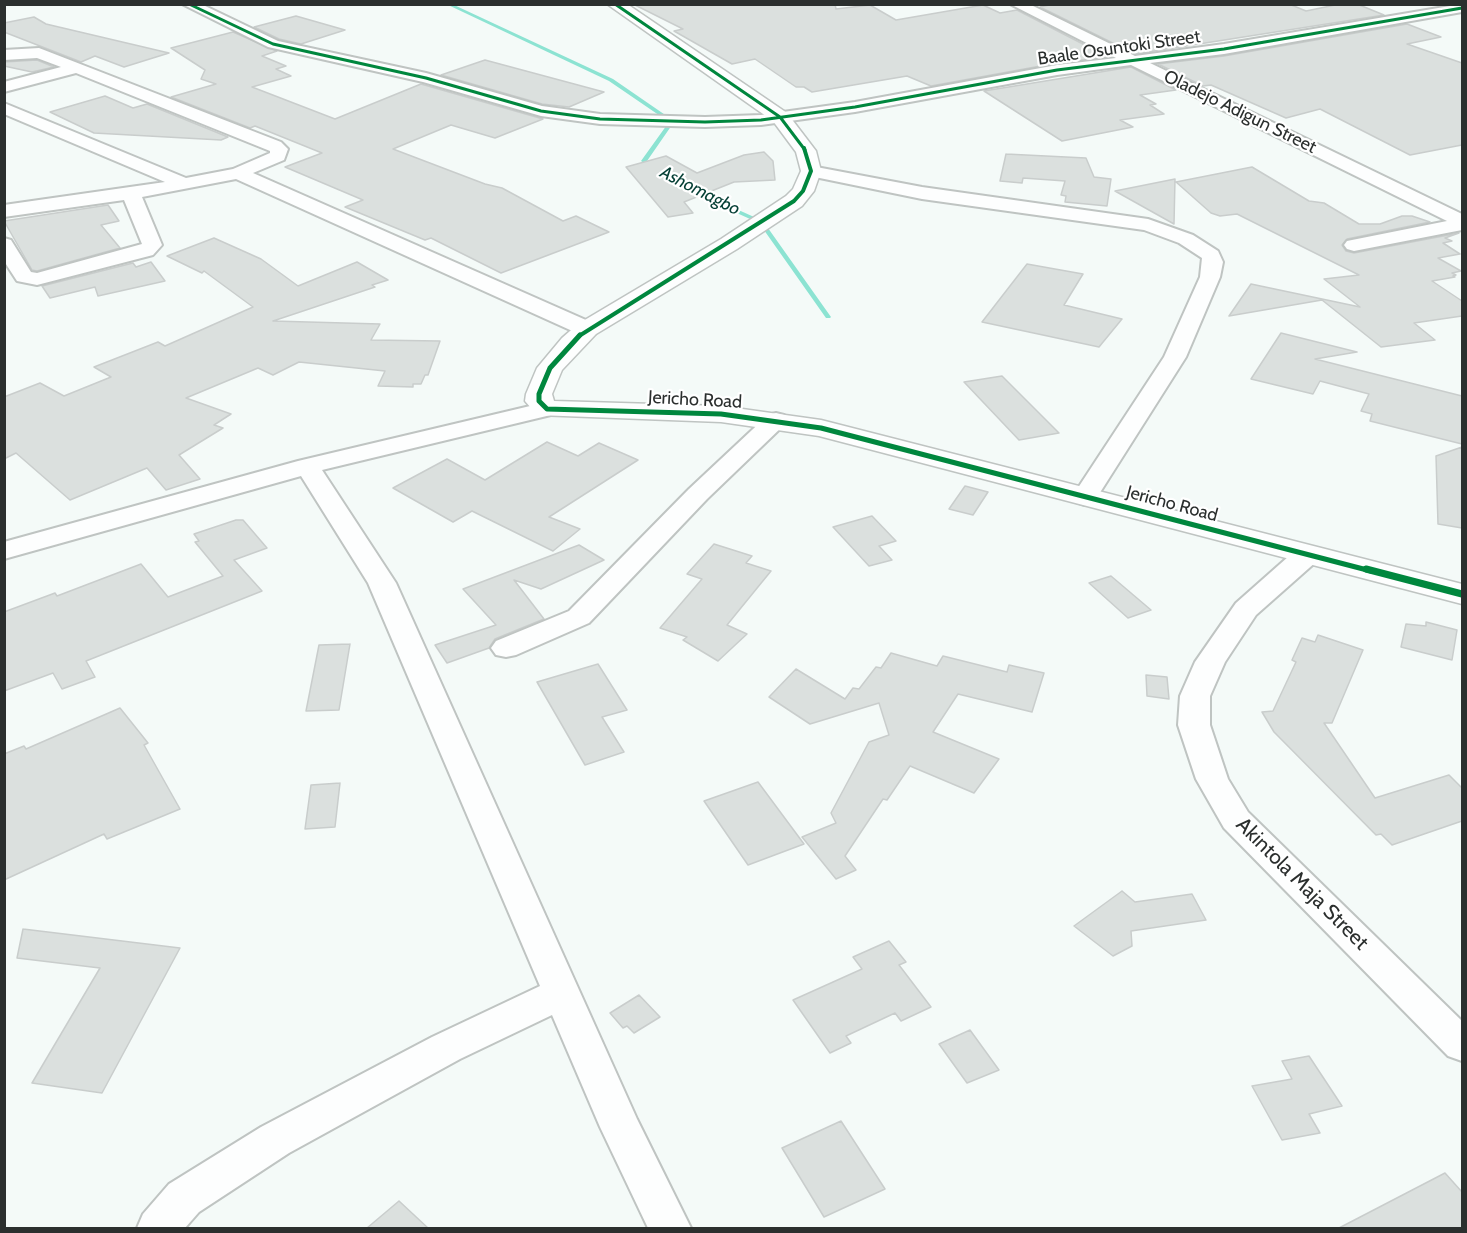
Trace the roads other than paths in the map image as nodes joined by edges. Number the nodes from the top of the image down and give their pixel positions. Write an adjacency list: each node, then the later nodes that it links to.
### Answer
1 (189, 4): 10 (street, Baale Osuntoki Street)
2 (615, 4): 10 (street)
3 (1017, 4): 6 (street, Oladejo Adigun Street)
4 (1456, 8): 6 (street, Baale Osuntoki Street)
5 (4, 55): 7 (street)
6 (1133, 60): 10 (street, Baale Osuntoki Street); 16 (street, Oladejo Adigun Street)
7 (76, 68): 8 (street); 12 (street)
8 (4, 87)
9 (4, 108): 13 (street)
10 (780, 117): 11 (street)
11 (811, 171): 19 (street); 23 (street)
12 (238, 173): 13 (street); 19 (street)
13 (185, 184): 14 (street)
14 (131, 194): 15 (street); 17 (street)
15 (4, 211)
16 (1462, 222): 18 (street)
17 (4, 244)
18 (1354, 245)
19 (587, 329): 20 (street)
20 (547, 409): 21 (street, Jericho Road); 22 (street)
21 (776, 420): 23 (street, Jericho Road); 27 (street)
22 (307, 466): 24 (street); 28 (street)
23 (1085, 497): 25 (street, Jericho Road)
24 (4, 551)
25 (1306, 555): 26 (street, Jericho Road); 29 (street, Akintola Maja Street)
26 (1462, 594)
27 (506, 648)
28 (562, 993): 30 (street); 31 (street)
29 (1462, 1045)
30 (158, 1228)
31 (670, 1228)

